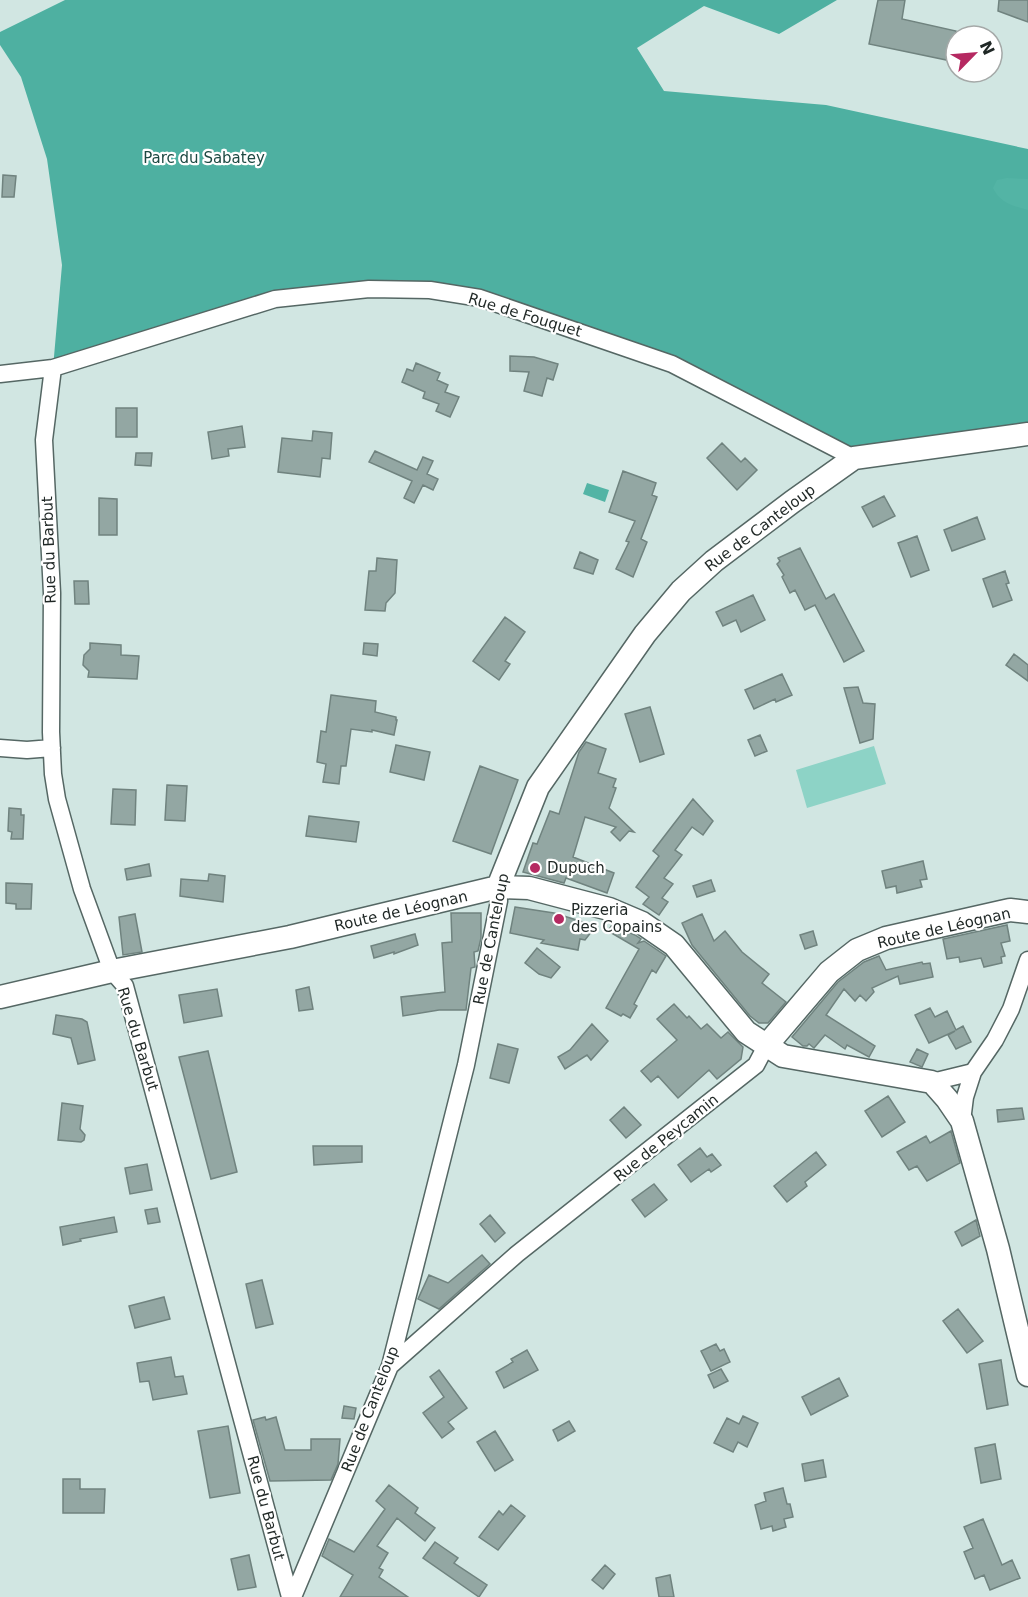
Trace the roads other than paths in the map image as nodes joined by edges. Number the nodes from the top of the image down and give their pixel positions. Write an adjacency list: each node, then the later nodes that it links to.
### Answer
1 (53, 369): 2 (street, Rue de Fouquet); 4 (street, Rue de Fouquet); 6 (street, Rue du Barbut)
2 (0, 374)
3 (1028, 434): 4 (street, Rue de Canteloup)
4 (854, 458): 7 (street, Rue de Canteloup)
5 (0, 748): 6 (street)
6 (52, 748): 10 (street, Rue du Barbut)
7 (498, 887): 10 (street, Route de Léognan); 12 (street, Route de Léognan); 16 (street, Rue de Canteloup)
8 (1028, 912): 12 (street, Route de Léognan)
9 (1028, 960): 13 (street)
10 (112, 971): 11 (street, Route de Léognan); 18 (street, Rue du Barbut)
11 (0, 998)
12 (766, 1046): 14 (street); 16 (street, Rue de Peycamin)
13 (973, 1072): 14 (street); 15 (street)
14 (932, 1082): 15 (street)
15 (962, 1121): 17 (street)
16 (390, 1365): 18 (street, Rue de Canteloup)
17 (1028, 1375)
18 (292, 1597)

